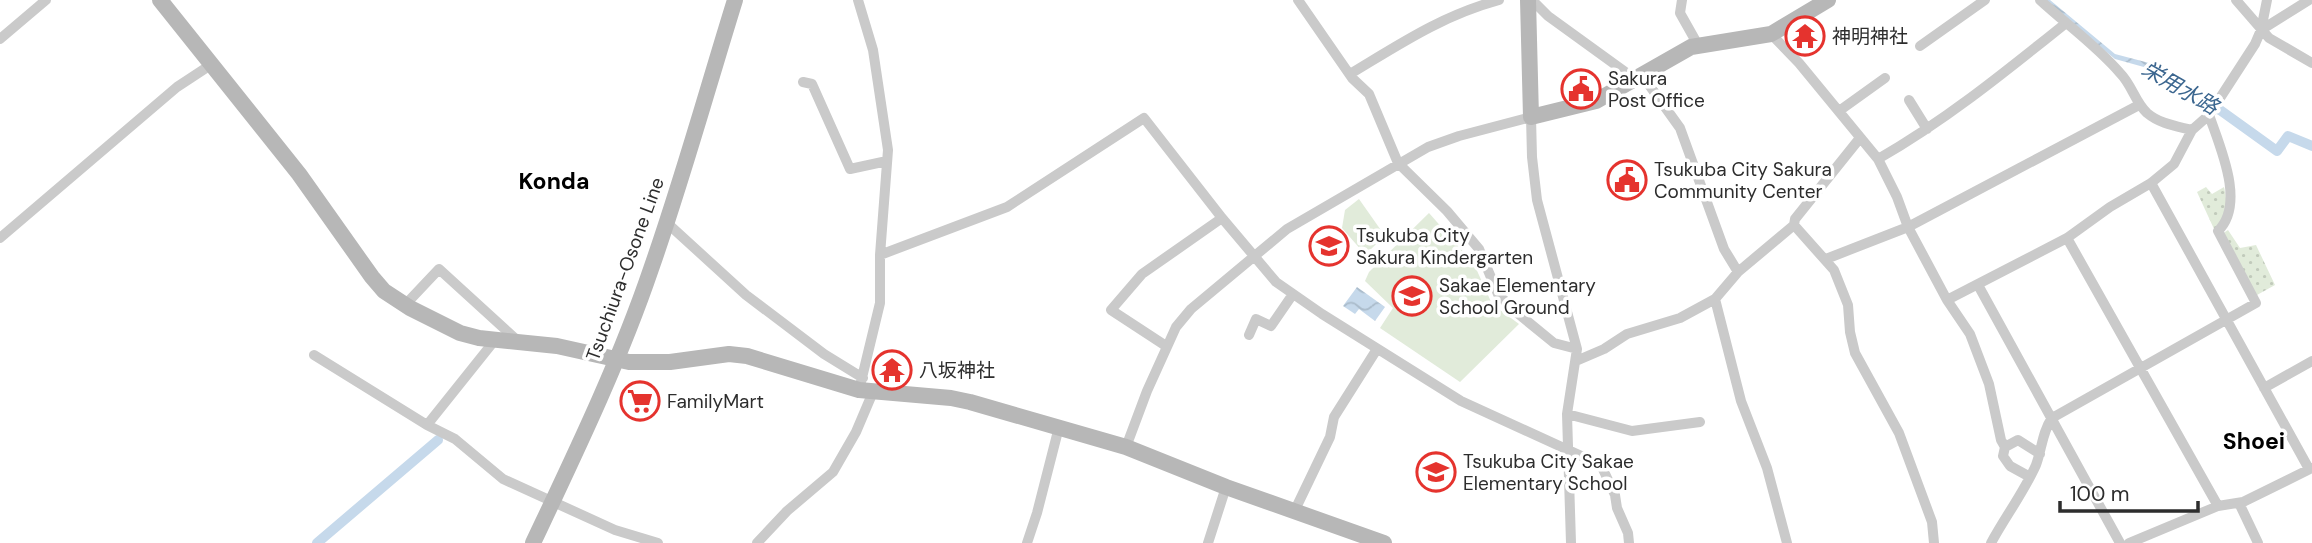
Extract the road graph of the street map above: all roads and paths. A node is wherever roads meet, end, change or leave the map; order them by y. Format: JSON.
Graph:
{"nodes":[{"id":1,"x":46,"y":0,"type":"edge"},
{"id":2,"x":160,"y":0,"type":"edge"},
{"id":3,"x":735,"y":0,"type":"edge"},
{"id":4,"x":858,"y":0,"type":"edge"},
{"id":5,"x":1298,"y":0,"type":"edge"},
{"id":6,"x":1499,"y":0,"type":"edge"},
{"id":7,"x":1530,"y":0,"type":"edge"},
{"id":8,"x":1828,"y":0,"type":"edge"},
{"id":9,"x":1984,"y":0,"type":"edge"},
{"id":10,"x":2040,"y":0,"type":"edge"},
{"id":11,"x":2236,"y":0,"type":"edge"},
{"id":12,"x":2267,"y":0,"type":"edge"},
{"id":13,"x":2309,"y":0,"type":"edge"},
{"id":14,"x":1683,"y":1,"type":"edge"},
{"id":15,"x":1464,"y":4,"type":"edge"},
{"id":16,"x":2066,"y":23,"type":"junction"},
{"id":17,"x":2260,"y":30,"type":"junction"},
{"id":18,"x":1771,"y":34,"type":"junction"},
{"id":19,"x":0,"y":39,"type":"edge"},
{"id":20,"x":1698,"y":45,"type":"junction"},
{"id":21,"x":1920,"y":46,"type":"dead end"},
{"id":22,"x":2312,"y":63,"type":"edge"},
{"id":23,"x":212,"y":64,"type":"junction"},
{"id":24,"x":1350,"y":74,"type":"junction"},
{"id":25,"x":1638,"y":77,"type":"junction"},
{"id":26,"x":1886,"y":78,"type":"dead end"},
{"id":27,"x":803,"y":82,"type":"dead end"},
{"id":28,"x":1909,"y":100,"type":"dead end"},
{"id":29,"x":2139,"y":105,"type":"junction"},
{"id":30,"x":1839,"y":111,"type":"junction"},
{"id":31,"x":2209,"y":115,"type":"junction"},
{"id":32,"x":1531,"y":117,"type":"junction"},
{"id":33,"x":1927,"y":129,"type":"junction"},
{"id":34,"x":2192,"y":130,"type":"junction"},
{"id":35,"x":1860,"y":138,"type":"junction"},
{"id":36,"x":1878,"y":159,"type":"junction"},
{"id":37,"x":887,"y":161,"type":"junction"},
{"id":38,"x":1398,"y":163,"type":"junction"},
{"id":39,"x":2151,"y":183,"type":"junction"},
{"id":40,"x":1222,"y":218,"type":"junction"},
{"id":41,"x":666,"y":222,"type":"junction"},
{"id":42,"x":1794,"y":225,"type":"junction"},
{"id":43,"x":1908,"y":227,"type":"junction"},
{"id":44,"x":0,"y":238,"type":"edge"},
{"id":45,"x":2067,"y":238,"type":"junction"},
{"id":46,"x":880,"y":255,"type":"junction"},
{"id":47,"x":1254,"y":256,"type":"junction"},
{"id":48,"x":1826,"y":259,"type":"junction"},
{"id":49,"x":1738,"y":272,"type":"junction"},
{"id":50,"x":1978,"y":285,"type":"junction"},
{"id":51,"x":1293,"y":294,"type":"junction"},
{"id":52,"x":1715,"y":299,"type":"junction"},
{"id":53,"x":1947,"y":300,"type":"junction"},
{"id":54,"x":405,"y":305,"type":"junction"},
{"id":55,"x":2227,"y":321,"type":"junction"},
{"id":56,"x":1249,"y":335,"type":"dead end"},
{"id":57,"x":495,"y":340,"type":"junction"},
{"id":58,"x":519,"y":343,"type":"junction"},
{"id":59,"x":1166,"y":346,"type":"junction"},
{"id":60,"x":1377,"y":349,"type":"junction"},
{"id":61,"x":1577,"y":349,"type":"junction"},
{"id":62,"x":314,"y":355,"type":"dead end"},
{"id":63,"x":616,"y":361,"type":"junction"},
{"id":64,"x":1576,"y":361,"type":"junction"},
{"id":65,"x":2312,"y":361,"type":"edge"},
{"id":66,"x":2139,"y":369,"type":"junction"},
{"id":67,"x":865,"y":387,"type":"junction"},
{"id":68,"x":2264,"y":388,"type":"junction"},
{"id":69,"x":1567,"y":414,"type":"junction"},
{"id":70,"x":2052,"y":418,"type":"junction"},
{"id":71,"x":1700,"y":422,"type":"dead end"},
{"id":72,"x":427,"y":425,"type":"junction"},
{"id":73,"x":1059,"y":427,"type":"junction"},
{"id":74,"x":1126,"y":447,"type":"junction"},
{"id":75,"x":2005,"y":447,"type":"junction"},
{"id":76,"x":1567,"y":449,"type":"junction"},
{"id":77,"x":2040,"y":454,"type":"junction"},
{"id":78,"x":2310,"y":469,"type":"edge"},
{"id":79,"x":2030,"y":477,"type":"junction"},
{"id":80,"x":1226,"y":487,"type":"junction"},
{"id":81,"x":552,"y":501,"type":"junction"},
{"id":82,"x":2239,"y":503,"type":"junction"},
{"id":83,"x":2218,"y":506,"type":"junction"},
{"id":84,"x":1295,"y":510,"type":"junction"},
{"id":85,"x":533,"y":543,"type":"edge"},
{"id":86,"x":658,"y":543,"type":"edge"},
{"id":87,"x":757,"y":543,"type":"edge"},
{"id":88,"x":1027,"y":543,"type":"edge"},
{"id":89,"x":1208,"y":543,"type":"edge"},
{"id":90,"x":1384,"y":543,"type":"edge"},
{"id":91,"x":1571,"y":543,"type":"edge"},
{"id":92,"x":1629,"y":543,"type":"edge"},
{"id":93,"x":1787,"y":543,"type":"edge"},
{"id":94,"x":1934,"y":543,"type":"edge"},
{"id":95,"x":1991,"y":543,"type":"edge"},
{"id":96,"x":2120,"y":543,"type":"edge"},
{"id":97,"x":2129,"y":543,"type":"edge"},
{"id":98,"x":2258,"y":543,"type":"edge"}],
"edges":[{"from":1,"to":19,"type":"street"},
{"from":2,"to":23,"type":"street"},
{"from":3,"to":41,"type":"street","name":"Tsuchiura-Osone Line"},
{"from":4,"to":37,"type":"street"},
{"from":5,"to":24,"type":"street"},
{"from":6,"to":15,"type":"street"},
{"from":7,"to":25,"type":"street"},
{"from":7,"to":32,"type":"street"},
{"from":8,"to":18,"type":"street"},
{"from":9,"to":21,"type":"street"},
{"from":10,"to":16,"type":"street"},
{"from":11,"to":17,"type":"street"},
{"from":12,"to":17,"type":"street"},
{"from":13,"to":17,"type":"street"},
{"from":14,"to":20,"type":"street"},
{"from":15,"to":24,"type":"street"},
{"from":16,"to":29,"type":"street"},
{"from":16,"to":33,"type":"street"},
{"from":17,"to":22,"type":"street"},
{"from":17,"to":31,"type":"street"},
{"from":18,"to":20,"type":"street"},
{"from":18,"to":30,"type":"street"},
{"from":20,"to":25,"type":"street"},
{"from":23,"to":44,"type":"street"},
{"from":23,"to":54,"type":"street"},
{"from":24,"to":38,"type":"street"},
{"from":25,"to":32,"type":"street"},
{"from":25,"to":49,"type":"street"},
{"from":26,"to":30,"type":"street"},
{"from":27,"to":37,"type":"street"},
{"from":28,"to":33,"type":"street"},
{"from":29,"to":34,"type":"street"},
{"from":29,"to":43,"type":"street"},
{"from":30,"to":35,"type":"street"},
{"from":31,"to":34,"type":"street"},
{"from":31,"to":55,"type":"street"},
{"from":32,"to":38,"type":"street"},
{"from":32,"to":61,"type":"street"},
{"from":33,"to":36,"type":"street"},
{"from":34,"to":39,"type":"street"},
{"from":35,"to":36,"type":"street"},
{"from":35,"to":42,"type":"street"},
{"from":36,"to":43,"type":"street"},
{"from":37,"to":46,"type":"street"},
{"from":38,"to":47,"type":"street"},
{"from":38,"to":61,"type":"street"},
{"from":39,"to":45,"type":"street"},
{"from":39,"to":55,"type":"street"},
{"from":40,"to":46,"type":"street"},
{"from":40,"to":47,"type":"street"},
{"from":40,"to":59,"type":"street"},
{"from":41,"to":63,"type":"street","name":"Tsuchiura-Osone Line"},
{"from":41,"to":67,"type":"street"},
{"from":42,"to":48,"type":"street"},
{"from":42,"to":49,"type":"street"},
{"from":43,"to":48,"type":"street"},
{"from":43,"to":53,"type":"street"},
{"from":45,"to":50,"type":"street"},
{"from":45,"to":66,"type":"street"},
{"from":46,"to":67,"type":"street"},
{"from":47,"to":51,"type":"street"},
{"from":47,"to":59,"type":"street"},
{"from":48,"to":94,"type":"street"},
{"from":49,"to":52,"type":"street"},
{"from":50,"to":53,"type":"street"},
{"from":50,"to":70,"type":"street"},
{"from":51,"to":56,"type":"street"},
{"from":51,"to":60,"type":"street"},
{"from":52,"to":64,"type":"street"},
{"from":52,"to":93,"type":"street"},
{"from":53,"to":75,"type":"street"},
{"from":54,"to":57,"type":"street"},
{"from":54,"to":58,"type":"street"},
{"from":55,"to":66,"type":"street"},
{"from":55,"to":68,"type":"street"},
{"from":57,"to":58,"type":"street"},
{"from":57,"to":72,"type":"street"},
{"from":58,"to":63,"type":"street"},
{"from":59,"to":74,"type":"street"},
{"from":60,"to":76,"type":"street"},
{"from":60,"to":84,"type":"street"},
{"from":61,"to":64,"type":"street"},
{"from":62,"to":72,"type":"street"},
{"from":63,"to":67,"type":"street"},
{"from":63,"to":81,"type":"street","name":"Tsuchiura-Osone Line"},
{"from":64,"to":69,"type":"street"},
{"from":65,"to":68,"type":"street"},
{"from":66,"to":70,"type":"street"},
{"from":66,"to":83,"type":"street"},
{"from":67,"to":73,"type":"street"},
{"from":67,"to":87,"type":"street"},
{"from":68,"to":78,"type":"street"},
{"from":69,"to":71,"type":"street"},
{"from":69,"to":76,"type":"street"},
{"from":70,"to":77,"type":"street"},
{"from":70,"to":96,"type":"street"},
{"from":72,"to":81,"type":"street"},
{"from":73,"to":74,"type":"street"},
{"from":73,"to":88,"type":"street"},
{"from":74,"to":80,"type":"street"},
{"from":75,"to":77,"type":"street"},
{"from":75,"to":79,"type":"street"},
{"from":76,"to":91,"type":"street"},
{"from":76,"to":92,"type":"street"},
{"from":77,"to":79,"type":"street"},
{"from":78,"to":82,"type":"street"},
{"from":79,"to":95,"type":"street"},
{"from":80,"to":84,"type":"street"},
{"from":80,"to":89,"type":"street"},
{"from":81,"to":85,"type":"street","name":"Tsuchiura-Osone Line"},
{"from":81,"to":86,"type":"street"},
{"from":82,"to":83,"type":"street"},
{"from":82,"to":98,"type":"street"},
{"from":83,"to":97,"type":"street"},
{"from":84,"to":90,"type":"street"}]}
